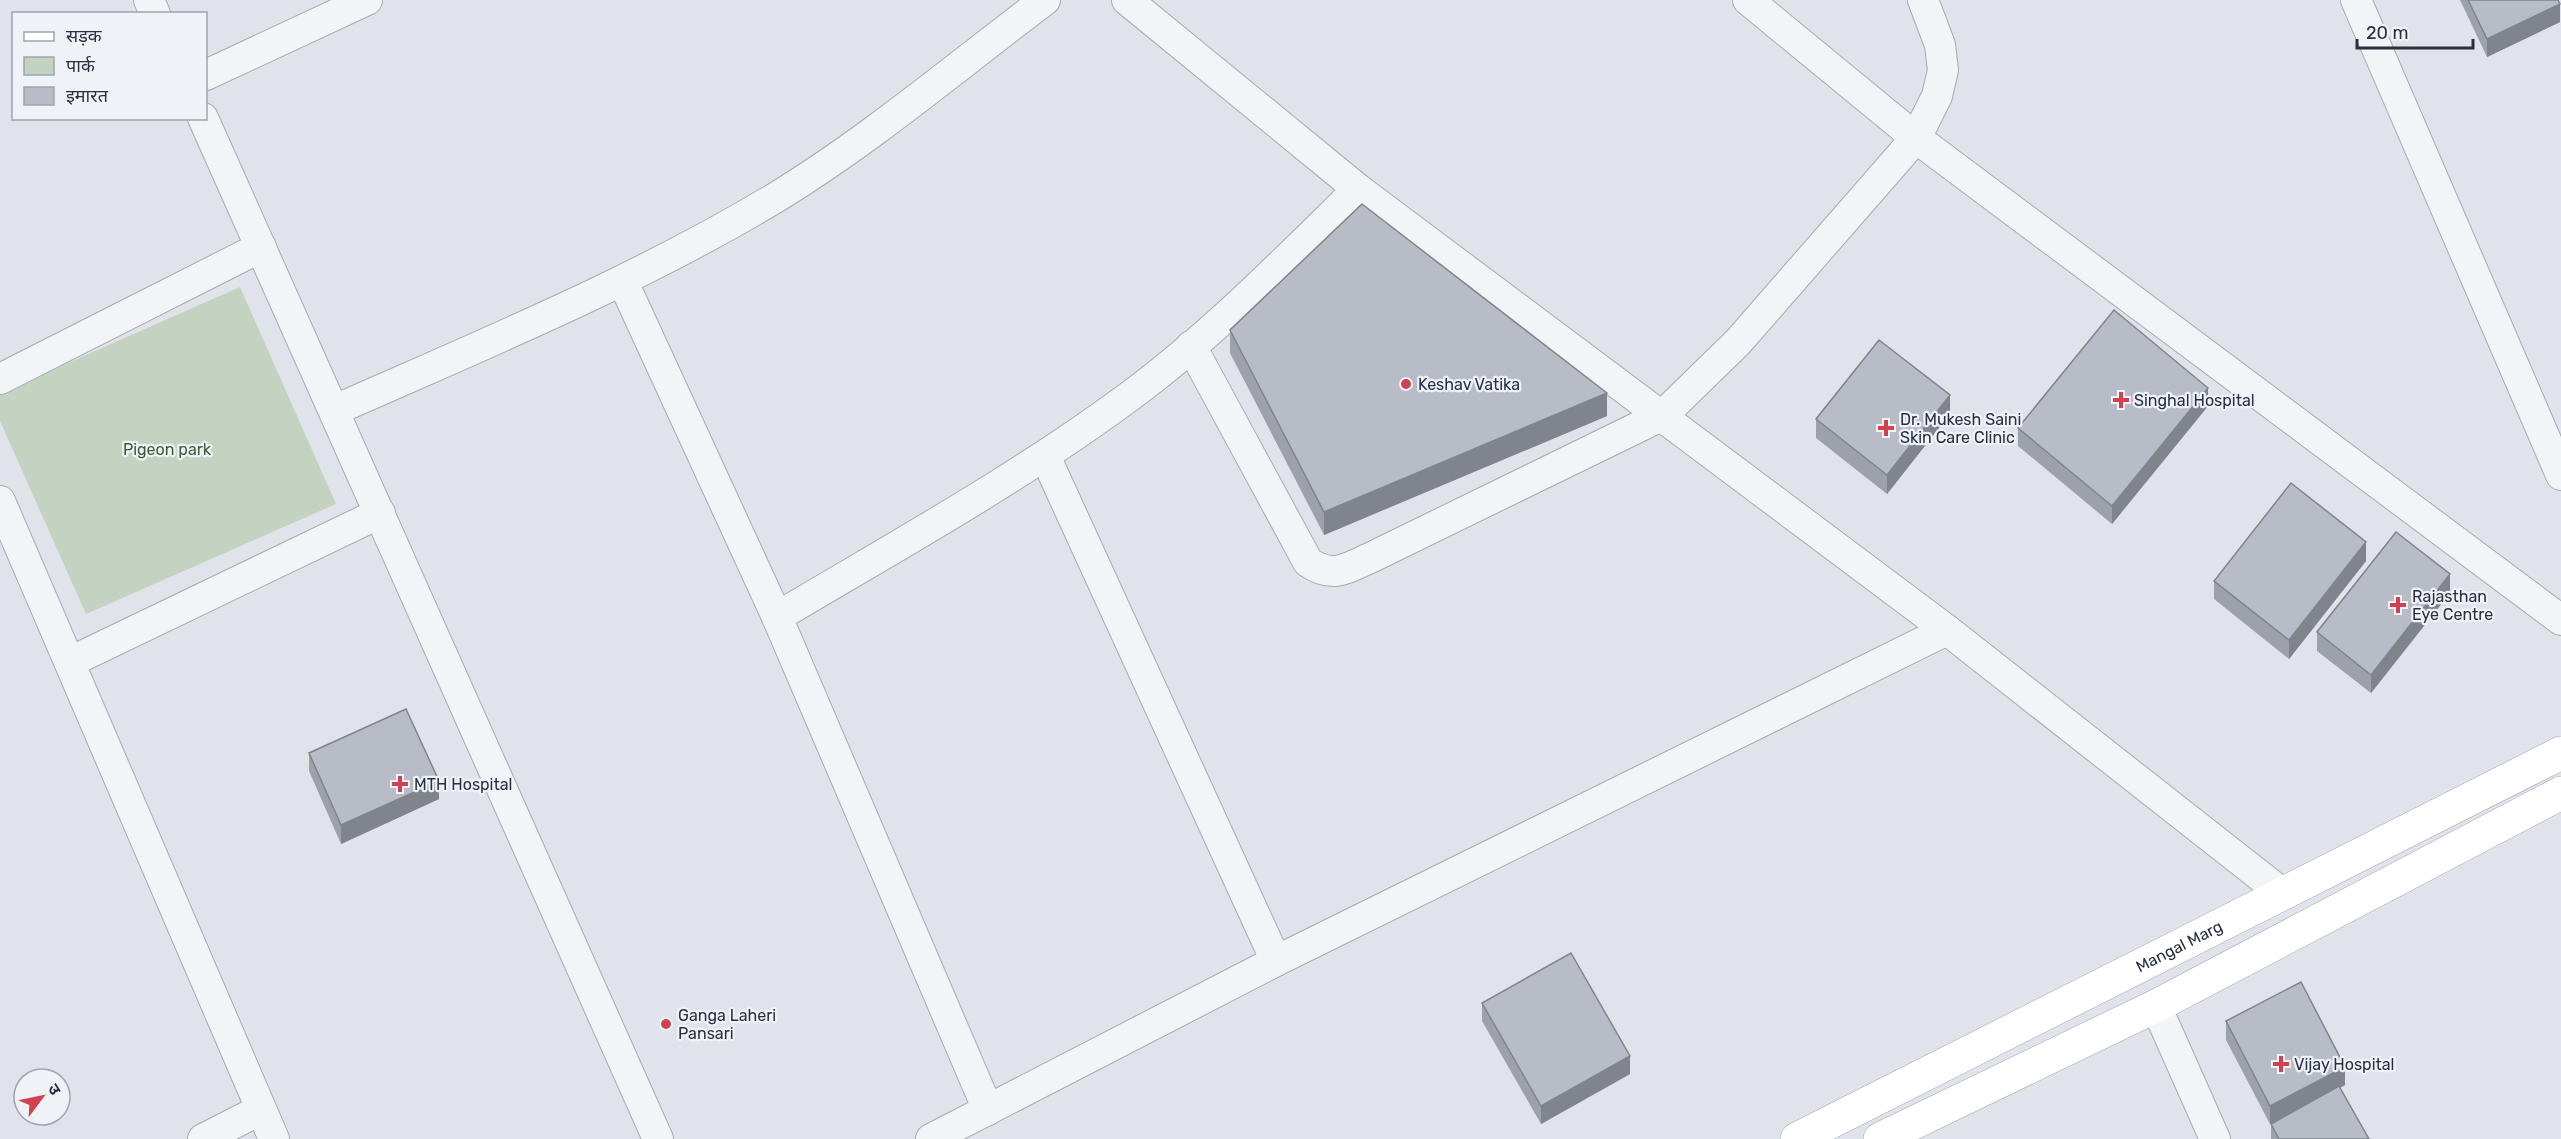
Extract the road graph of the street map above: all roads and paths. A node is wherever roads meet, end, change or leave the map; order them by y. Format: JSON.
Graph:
{"nodes":[{"id":1,"x":367,"y":0,"type":"edge"},
{"id":2,"x":1045,"y":0,"type":"edge"},
{"id":3,"x":1127,"y":0,"type":"edge"},
{"id":4,"x":1748,"y":0,"type":"edge"},
{"id":5,"x":1923,"y":0,"type":"edge"},
{"id":6,"x":2356,"y":0,"type":"edge"},
{"id":7,"x":207,"y":75,"type":"edge"},
{"id":8,"x":204,"y":120,"type":"edge"},
{"id":9,"x":1916,"y":138,"type":"junction"},
{"id":10,"x":1358,"y":189,"type":"junction"},
{"id":11,"x":261,"y":247,"type":"junction"},
{"id":12,"x":623,"y":282,"type":"junction"},
{"id":13,"x":1191,"y":346,"type":"junction"},
{"id":14,"x":0,"y":379,"type":"edge"},
{"id":15,"x":335,"y":410,"type":"junction"},
{"id":16,"x":1663,"y":416,"type":"junction"},
{"id":17,"x":1046,"y":456,"type":"junction"},
{"id":18,"x":2561,"y":476,"type":"edge"},
{"id":19,"x":0,"y":501,"type":"edge"},
{"id":20,"x":380,"y":513,"type":"junction"},
{"id":21,"x":777,"y":617,"type":"junction"},
{"id":22,"x":2561,"y":620,"type":"edge"},
{"id":23,"x":1947,"y":630,"type":"junction"},
{"id":24,"x":70,"y":662,"type":"junction"},
{"id":25,"x":2561,"y":753,"type":"edge"},
{"id":26,"x":2561,"y":793,"type":"edge"},
{"id":27,"x":2283,"y":894,"type":"junction"},
{"id":28,"x":1276,"y":961,"type":"junction"},
{"id":29,"x":2157,"y":1005,"type":"junction"},
{"id":30,"x":260,"y":1110,"type":"junction"},
{"id":31,"x":988,"y":1110,"type":"junction"},
{"id":32,"x":203,"y":1139,"type":"edge"},
{"id":33,"x":274,"y":1139,"type":"edge"},
{"id":34,"x":658,"y":1139,"type":"edge"},
{"id":35,"x":931,"y":1139,"type":"edge"},
{"id":36,"x":1797,"y":1139,"type":"edge"},
{"id":37,"x":1880,"y":1139,"type":"edge"},
{"id":38,"x":2215,"y":1139,"type":"edge"}],
"edges":[{"from":1,"to":7,"type":"street"},
{"from":2,"to":12,"type":"street"},
{"from":3,"to":10,"type":"street"},
{"from":4,"to":9,"type":"street"},
{"from":5,"to":9,"type":"street"},
{"from":6,"to":18,"type":"street"},
{"from":8,"to":11,"type":"street"},
{"from":9,"to":16,"type":"street"},
{"from":9,"to":22,"type":"street"},
{"from":10,"to":13,"type":"street"},
{"from":10,"to":16,"type":"street"},
{"from":11,"to":14,"type":"street"},
{"from":11,"to":15,"type":"street"},
{"from":12,"to":15,"type":"street"},
{"from":12,"to":21,"type":"street"},
{"from":13,"to":16,"type":"street"},
{"from":13,"to":17,"type":"street"},
{"from":15,"to":20,"type":"street"},
{"from":16,"to":23,"type":"street"},
{"from":17,"to":21,"type":"street"},
{"from":17,"to":28,"type":"street"},
{"from":19,"to":24,"type":"street"},
{"from":20,"to":24,"type":"street"},
{"from":20,"to":34,"type":"street"},
{"from":21,"to":31,"type":"street"},
{"from":23,"to":27,"type":"street"},
{"from":23,"to":28,"type":"street"},
{"from":24,"to":30,"type":"street"},
{"from":25,"to":27,"type":"main road","name":"Mangal Marg"},
{"from":26,"to":29,"type":"main road"},
{"from":27,"to":36,"type":"main road","name":"Mangal Marg"},
{"from":28,"to":31,"type":"street"},
{"from":29,"to":37,"type":"main road"},
{"from":29,"to":38,"type":"street"},
{"from":30,"to":32,"type":"street"},
{"from":30,"to":33,"type":"street"},
{"from":31,"to":35,"type":"street"}]}
